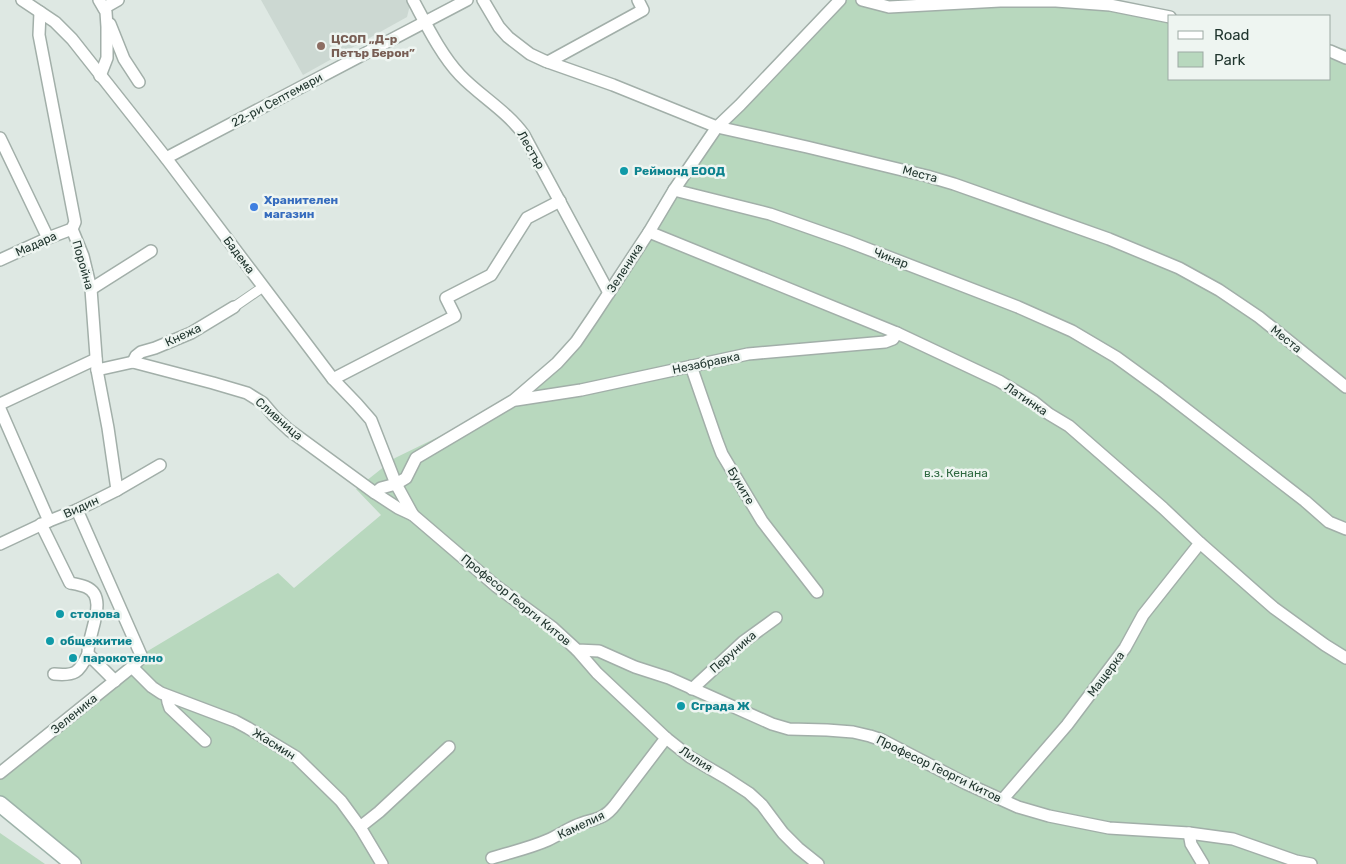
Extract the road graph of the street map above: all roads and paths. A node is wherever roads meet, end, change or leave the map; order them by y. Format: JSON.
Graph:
{"nodes":[{"id":1,"x":22,"y":0,"type":"edge"},
{"id":2,"x":118,"y":0,"type":"edge"},
{"id":3,"x":413,"y":0,"type":"edge"},
{"id":4,"x":466,"y":0,"type":"edge"},
{"id":5,"x":483,"y":0,"type":"edge"},
{"id":6,"x":638,"y":0,"type":"edge"},
{"id":7,"x":840,"y":0,"type":"edge"},
{"id":8,"x":862,"y":0,"type":"edge"},
{"id":9,"x":1000,"y":1,"type":"edge"},
{"id":10,"x":1109,"y":3,"type":"edge"},
{"id":11,"x":103,"y":7,"type":"edge"},
{"id":12,"x":40,"y":12,"type":"junction"},
{"id":13,"x":1168,"y":17,"type":"edge"},
{"id":14,"x":425,"y":22,"type":"junction"},
{"id":15,"x":1331,"y":51,"type":"edge"},
{"id":16,"x":1346,"y":58,"type":"edge"},
{"id":17,"x":548,"y":62,"type":"junction"},
{"id":18,"x":100,"y":76,"type":"junction"},
{"id":19,"x":139,"y":82,"type":"dead end"},
{"id":20,"x":717,"y":127,"type":"junction"},
{"id":21,"x":0,"y":138,"type":"edge"},
{"id":22,"x":166,"y":158,"type":"junction"},
{"id":23,"x":674,"y":190,"type":"junction"},
{"id":24,"x":560,"y":201,"type":"junction"},
{"id":25,"x":72,"y":229,"type":"junction"},
{"id":26,"x":649,"y":232,"type":"junction"},
{"id":27,"x":48,"y":238,"type":"junction"},
{"id":28,"x":151,"y":251,"type":"dead end"},
{"id":29,"x":0,"y":260,"type":"edge"},
{"id":30,"x":263,"y":287,"type":"junction"},
{"id":31,"x":91,"y":289,"type":"junction"},
{"id":32,"x":609,"y":293,"type":"junction"},
{"id":33,"x":234,"y":307,"type":"joint"},
{"id":34,"x":897,"y":333,"type":"junction"},
{"id":35,"x":133,"y":362,"type":"junction"},
{"id":36,"x":96,"y":365,"type":"junction"},
{"id":37,"x":691,"y":366,"type":"junction"},
{"id":38,"x":333,"y":379,"type":"junction"},
{"id":39,"x":1346,"y":387,"type":"edge"},
{"id":40,"x":514,"y":400,"type":"junction"},
{"id":41,"x":0,"y":404,"type":"edge"},
{"id":42,"x":0,"y":409,"type":"edge"},
{"id":43,"x":160,"y":465,"type":"dead end"},
{"id":44,"x":396,"y":484,"type":"junction"},
{"id":45,"x":117,"y":490,"type":"junction"},
{"id":46,"x":374,"y":492,"type":"junction"},
{"id":47,"x":77,"y":510,"type":"junction"},
{"id":48,"x":413,"y":515,"type":"junction"},
{"id":49,"x":45,"y":522,"type":"junction"},
{"id":50,"x":1346,"y":529,"type":"edge"},
{"id":51,"x":1200,"y":543,"type":"junction"},
{"id":52,"x":0,"y":544,"type":"edge"},
{"id":53,"x":817,"y":592,"type":"dead end"},
{"id":54,"x":776,"y":618,"type":"dead end"},
{"id":55,"x":577,"y":650,"type":"junction"},
{"id":56,"x":88,"y":654,"type":"junction"},
{"id":57,"x":1346,"y":658,"type":"edge"},
{"id":58,"x":132,"y":667,"type":"junction"},
{"id":59,"x":54,"y":674,"type":"dead end"},
{"id":60,"x":115,"y":681,"type":"junction"},
{"id":61,"x":692,"y":688,"type":"junction"},
{"id":62,"x":167,"y":696,"type":"junction"},
{"id":63,"x":666,"y":738,"type":"junction"},
{"id":64,"x":205,"y":741,"type":"dead end"},
{"id":65,"x":449,"y":748,"type":"dead end"},
{"id":66,"x":0,"y":773,"type":"edge"},
{"id":67,"x":1003,"y":800,"type":"junction"},
{"id":68,"x":0,"y":804,"type":"edge"},
{"id":69,"x":360,"y":827,"type":"junction"},
{"id":70,"x":1189,"y":833,"type":"junction"},
{"id":71,"x":492,"y":858,"type":"dead end"},
{"id":72,"x":73,"y":864,"type":"edge"},
{"id":73,"x":382,"y":864,"type":"edge"},
{"id":74,"x":818,"y":864,"type":"edge"},
{"id":75,"x":1203,"y":864,"type":"edge"},
{"id":76,"x":1311,"y":864,"type":"edge"}],
"edges":[{"from":1,"to":12,"type":"street","name":"Бадема"},
{"from":2,"to":11,"type":"street"},
{"from":3,"to":14,"type":"street","name":"Лестър"},
{"from":4,"to":14,"type":"street","name":"22-ри Септември"},
{"from":5,"to":17,"type":"street","name":"Места"},
{"from":6,"to":17,"type":"street"},
{"from":7,"to":20,"type":"street","name":"Зеленика"},
{"from":8,"to":9,"type":"street"},
{"from":9,"to":10,"type":"street"},
{"from":10,"to":13,"type":"street"},
{"from":11,"to":18,"type":"street"},
{"from":11,"to":19,"type":"street"},
{"from":12,"to":18,"type":"street","name":"Бадема"},
{"from":12,"to":25,"type":"street","name":"Поройна"},
{"from":14,"to":22,"type":"street","name":"22-ри Септември"},
{"from":14,"to":24,"type":"street","name":"Лестър"},
{"from":15,"to":16,"type":"street"},
{"from":17,"to":20,"type":"street","name":"Места"},
{"from":18,"to":22,"type":"street","name":"Бадема"},
{"from":20,"to":23,"type":"street","name":"Зеленика"},
{"from":20,"to":39,"type":"street","name":"Места"},
{"from":21,"to":27,"type":"street"},
{"from":22,"to":30,"type":"street","name":"Бадема"},
{"from":23,"to":26,"type":"street","name":"Зеленика"},
{"from":23,"to":50,"type":"street","name":"Чинар"},
{"from":24,"to":32,"type":"street","name":"Лестър"},
{"from":24,"to":38,"type":"street"},
{"from":25,"to":27,"type":"street","name":"Мадара"},
{"from":25,"to":31,"type":"street","name":"Поройна"},
{"from":26,"to":32,"type":"street","name":"Зеленика"},
{"from":26,"to":34,"type":"street","name":"Латинка"},
{"from":27,"to":29,"type":"street","name":"Мадара"},
{"from":28,"to":31,"type":"street"},
{"from":30,"to":33,"type":"street"},
{"from":30,"to":38,"type":"street","name":"Бадема"},
{"from":31,"to":36,"type":"street","name":"Поройна"},
{"from":32,"to":40,"type":"street","name":"Зеленика"},
{"from":33,"to":35,"type":"street","name":"Кнежа"},
{"from":34,"to":37,"type":"street","name":"Незабравка"},
{"from":34,"to":51,"type":"street","name":"Латинка"},
{"from":35,"to":36,"type":"street","name":"Сливница"},
{"from":35,"to":46,"type":"street","name":"Сливница"},
{"from":36,"to":41,"type":"street","name":"Сливница"},
{"from":36,"to":45,"type":"street","name":"Поройна"},
{"from":37,"to":40,"type":"street","name":"Незабравка"},
{"from":37,"to":53,"type":"street","name":"Буките"},
{"from":38,"to":44,"type":"street","name":"Бадема"},
{"from":40,"to":44,"type":"street","name":"Зеленика"},
{"from":42,"to":49,"type":"street"},
{"from":43,"to":45,"type":"street","name":"Видин"},
{"from":44,"to":46,"type":"street","name":"Зеленика"},
{"from":44,"to":48,"type":"street","name":"Бадема"},
{"from":45,"to":47,"type":"street","name":"Видин"},
{"from":46,"to":48,"type":"street","name":"Сливница"},
{"from":47,"to":49,"type":"street","name":"Видин"},
{"from":47,"to":58,"type":"street","name":"Зеленика"},
{"from":48,"to":55,"type":"street","name":"Професор Георги Китов"},
{"from":49,"to":52,"type":"street","name":"Видин"},
{"from":49,"to":56,"type":"street"},
{"from":51,"to":57,"type":"street","name":"Латинка"},
{"from":51,"to":67,"type":"street","name":"Мащерка"},
{"from":54,"to":61,"type":"street","name":"Перуника"},
{"from":55,"to":61,"type":"street","name":"Професор Георги Китов"},
{"from":55,"to":63,"type":"street","name":"Лилия"},
{"from":56,"to":59,"type":"street"},
{"from":56,"to":60,"type":"street"},
{"from":58,"to":60,"type":"street","name":"Зеленика"},
{"from":58,"to":62,"type":"street","name":"Жасмин"},
{"from":60,"to":66,"type":"street","name":"Зеленика"},
{"from":61,"to":67,"type":"street","name":"Професор Георги Китов"},
{"from":62,"to":64,"type":"street"},
{"from":62,"to":69,"type":"street","name":"Жасмин"},
{"from":63,"to":71,"type":"street","name":"Камелия"},
{"from":63,"to":74,"type":"street","name":"Лилия"},
{"from":65,"to":69,"type":"street"},
{"from":67,"to":70,"type":"street","name":"Професор Георги Китов"},
{"from":68,"to":72,"type":"main road"},
{"from":69,"to":73,"type":"street","name":"Жасмин"},
{"from":70,"to":75,"type":"street"},
{"from":70,"to":76,"type":"street","name":"Професор Георги Китов"}]}
